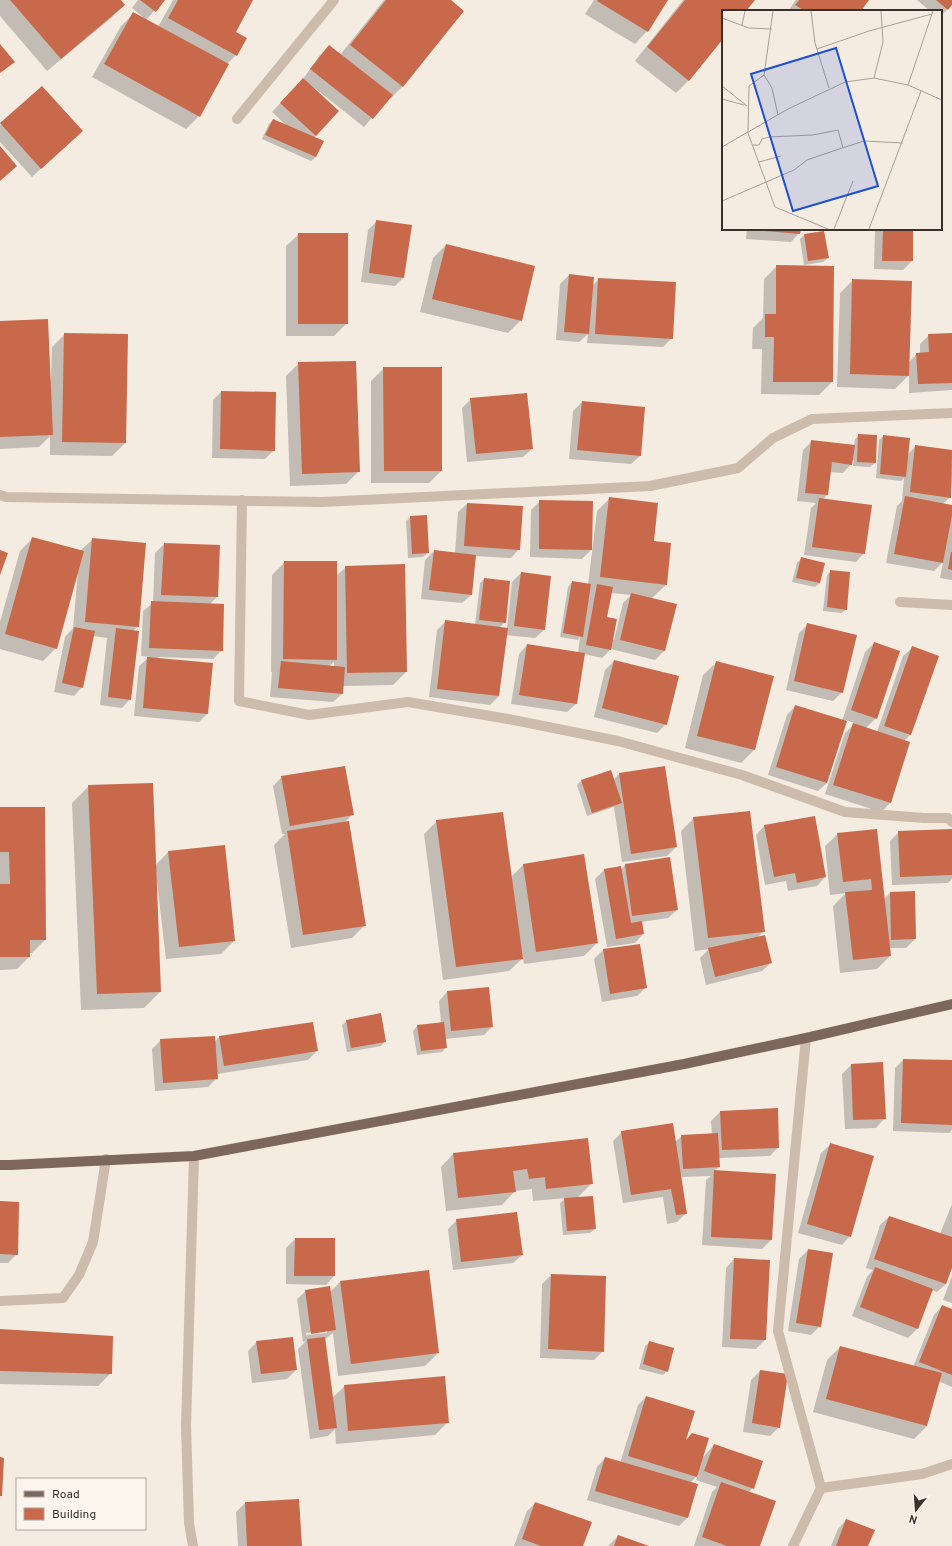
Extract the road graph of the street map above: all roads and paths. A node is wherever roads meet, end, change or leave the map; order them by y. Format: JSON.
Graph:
{"nodes":[{"id":1,"x":334,"y":0,"type":"edge"},
{"id":2,"x":237,"y":120,"type":"dead end"},
{"id":3,"x":952,"y":413,"type":"edge"},
{"id":4,"x":0,"y":495,"type":"edge"},
{"id":5,"x":242,"y":500,"type":"junction"},
{"id":6,"x":900,"y":602,"type":"dead end"},
{"id":7,"x":952,"y":605,"type":"edge"},
{"id":8,"x":952,"y":822,"type":"edge"},
{"id":9,"x":952,"y":1004,"type":"edge"},
{"id":10,"x":806,"y":1038,"type":"junction"},
{"id":11,"x":194,"y":1156,"type":"junction"},
{"id":12,"x":106,"y":1159,"type":"junction"},
{"id":13,"x":0,"y":1165,"type":"edge"},
{"id":14,"x":0,"y":1301,"type":"edge"},
{"id":15,"x":952,"y":1464,"type":"edge"},
{"id":16,"x":821,"y":1488,"type":"junction"},
{"id":17,"x":193,"y":1546,"type":"edge"},
{"id":18,"x":793,"y":1546,"type":"edge"}],
"edges":[{"from":1,"to":2,"type":"street"},
{"from":3,"to":5,"type":"street"},
{"from":4,"to":5,"type":"street"},
{"from":5,"to":8,"type":"street"},
{"from":6,"to":7,"type":"street"},
{"from":9,"to":10,"type":"main road"},
{"from":10,"to":11,"type":"main road"},
{"from":10,"to":16,"type":"street"},
{"from":11,"to":12,"type":"main road"},
{"from":11,"to":17,"type":"street"},
{"from":12,"to":13,"type":"main road"},
{"from":12,"to":14,"type":"street"},
{"from":15,"to":16,"type":"street"},
{"from":16,"to":18,"type":"street"}]}
